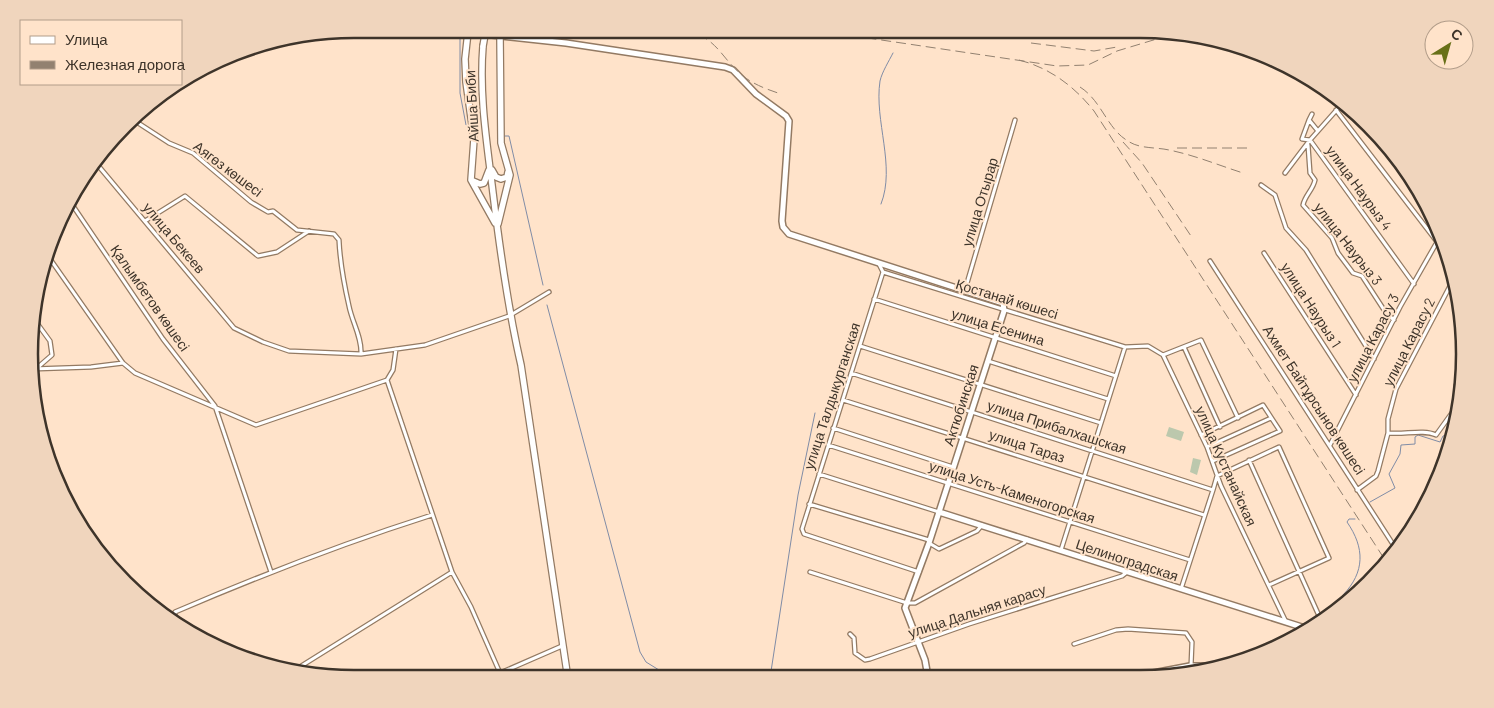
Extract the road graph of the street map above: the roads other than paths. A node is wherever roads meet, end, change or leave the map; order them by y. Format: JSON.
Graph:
{"nodes":[{"id":1,"x":467,"y":38,"type":"edge"},
{"id":2,"x":484,"y":38,"type":"edge"},
{"id":3,"x":500,"y":38,"type":"edge"},
{"id":4,"x":515,"y":38,"type":"edge"},
{"id":5,"x":1338,"y":107,"type":"edge"},
{"id":6,"x":1336,"y":110,"type":"junction"},
{"id":7,"x":1312,"y":114,"type":"dead end"},
{"id":8,"x":1015,"y":120,"type":"dead end"},
{"id":9,"x":1309,"y":120,"type":"junction"},
{"id":10,"x":138,"y":123,"type":"edge"},
{"id":11,"x":1318,"y":131,"type":"junction"},
{"id":12,"x":1310,"y":140,"type":"junction"},
{"id":13,"x":1308,"y":145,"type":"junction"},
{"id":14,"x":489,"y":164,"type":"junction"},
{"id":15,"x":99,"y":166,"type":"edge"},
{"id":16,"x":509,"y":170,"type":"junction"},
{"id":17,"x":1285,"y":174,"type":"dead end"},
{"id":18,"x":472,"y":180,"type":"junction"},
{"id":19,"x":1261,"y":184,"type":"dead end"},
{"id":20,"x":74,"y":207,"type":"edge"},
{"id":21,"x":145,"y":221,"type":"junction"},
{"id":22,"x":497,"y":226,"type":"junction"},
{"id":23,"x":309,"y":231,"type":"junction"},
{"id":24,"x":1434,"y":238,"type":"edge"},
{"id":25,"x":1436,"y":243,"type":"edge"},
{"id":26,"x":1264,"y":253,"type":"dead end"},
{"id":27,"x":51,"y":261,"type":"edge"},
{"id":28,"x":1210,"y":261,"type":"dead end"},
{"id":29,"x":880,"y":264,"type":"junction"},
{"id":30,"x":883,"y":272,"type":"junction"},
{"id":31,"x":1414,"y":284,"type":"junction"},
{"id":32,"x":1449,"y":288,"type":"edge"},
{"id":33,"x":965,"y":290,"type":"junction"},
{"id":34,"x":549,"y":292,"type":"dead end"},
{"id":35,"x":874,"y":299,"type":"junction"},
{"id":36,"x":1004,"y":308,"type":"junction"},
{"id":37,"x":509,"y":316,"type":"junction"},
{"id":38,"x":1394,"y":320,"type":"junction"},
{"id":39,"x":39,"y":326,"type":"edge"},
{"id":40,"x":995,"y":337,"type":"junction"},
{"id":41,"x":860,"y":346,"type":"junction"},
{"id":42,"x":1184,"y":346,"type":"junction"},
{"id":43,"x":1125,"y":347,"type":"junction"},
{"id":44,"x":396,"y":349,"type":"junction"},
{"id":45,"x":361,"y":354,"type":"junction"},
{"id":46,"x":1163,"y":354,"type":"junction"},
{"id":47,"x":1374,"y":359,"type":"junction"},
{"id":48,"x":988,"y":361,"type":"junction"},
{"id":49,"x":122,"y":363,"type":"junction"},
{"id":50,"x":38,"y":366,"type":"edge"},
{"id":51,"x":38,"y":368,"type":"edge"},
{"id":52,"x":851,"y":373,"type":"junction"},
{"id":53,"x":1116,"y":376,"type":"junction"},
{"id":54,"x":387,"y":380,"type":"junction"},
{"id":55,"x":980,"y":384,"type":"junction"},
{"id":56,"x":1356,"y":394,"type":"junction"},
{"id":57,"x":1108,"y":399,"type":"junction"},
{"id":58,"x":843,"y":400,"type":"junction"},
{"id":59,"x":215,"y":406,"type":"junction"},
{"id":60,"x":971,"y":411,"type":"junction"},
{"id":61,"x":1450,"y":415,"type":"edge"},
{"id":62,"x":1238,"y":418,"type":"junction"},
{"id":63,"x":1271,"y":418,"type":"junction"},
{"id":64,"x":1101,"y":423,"type":"junction"},
{"id":65,"x":1220,"y":427,"type":"junction"},
{"id":66,"x":833,"y":428,"type":"junction"},
{"id":67,"x":1388,"y":433,"type":"junction"},
{"id":68,"x":1201,"y":434,"type":"junction"},
{"id":69,"x":963,"y":438,"type":"junction"},
{"id":70,"x":828,"y":445,"type":"junction"},
{"id":71,"x":1330,"y":445,"type":"junction"},
{"id":72,"x":1207,"y":447,"type":"junction"},
{"id":73,"x":1092,"y":450,"type":"junction"},
{"id":74,"x":1249,"y":460,"type":"junction"},
{"id":75,"x":1212,"y":461,"type":"junction"},
{"id":76,"x":954,"y":467,"type":"junction"},
{"id":77,"x":818,"y":474,"type":"junction"},
{"id":78,"x":1084,"y":476,"type":"junction"},
{"id":79,"x":1218,"y":476,"type":"junction"},
{"id":80,"x":948,"y":484,"type":"junction"},
{"id":81,"x":1213,"y":490,"type":"junction"},
{"id":82,"x":1357,"y":490,"type":"junction"},
{"id":83,"x":810,"y":504,"type":"junction"},
{"id":84,"x":939,"y":512,"type":"junction"},
{"id":85,"x":432,"y":515,"type":"junction"},
{"id":86,"x":1204,"y":515,"type":"junction"},
{"id":87,"x":1070,"y":522,"type":"junction"},
{"id":88,"x":982,"y":526,"type":"junction"},
{"id":89,"x":1027,"y":539,"type":"junction"},
{"id":90,"x":929,"y":541,"type":"junction"},
{"id":91,"x":1393,"y":544,"type":"edge"},
{"id":92,"x":1061,"y":550,"type":"junction"},
{"id":93,"x":1190,"y":560,"type":"junction"},
{"id":94,"x":1127,"y":571,"type":"junction"},
{"id":95,"x":1299,"y":571,"type":"junction"},
{"id":96,"x":271,"y":572,"type":"junction"},
{"id":97,"x":452,"y":572,"type":"junction"},
{"id":98,"x":810,"y":572,"type":"dead end"},
{"id":99,"x":919,"y":572,"type":"junction"},
{"id":100,"x":1268,"y":585,"type":"junction"},
{"id":101,"x":1181,"y":589,"type":"junction"},
{"id":102,"x":907,"y":603,"type":"junction"},
{"id":103,"x":175,"y":615,"type":"edge"},
{"id":104,"x":1319,"y":615,"type":"edge"},
{"id":105,"x":1286,"y":622,"type":"junction"},
{"id":106,"x":1300,"y":627,"type":"edge"},
{"id":107,"x":850,"y":634,"type":"dead end"},
{"id":108,"x":918,"y":642,"type":"junction"},
{"id":109,"x":1074,"y":644,"type":"dead end"},
{"id":110,"x":564,"y":646,"type":"junction"},
{"id":111,"x":302,"y":666,"type":"edge"},
{"id":112,"x":1190,"y":666,"type":"edge"},
{"id":113,"x":499,"y":670,"type":"edge"},
{"id":114,"x":505,"y":670,"type":"edge"},
{"id":115,"x":567,"y":670,"type":"edge"},
{"id":116,"x":926,"y":670,"type":"edge"}],
"edges":[{"from":1,"to":18,"type":"main road"},
{"from":2,"to":14,"type":"main road","name":"Айша Биби","bridge":true},
{"from":3,"to":16,"type":"main road"},
{"from":4,"to":29,"type":"street"},
{"from":5,"to":6,"type":"street"},
{"from":6,"to":11,"type":"street"},
{"from":6,"to":24,"type":"street"},
{"from":7,"to":9,"type":"street"},
{"from":8,"to":33,"type":"street","name":"улица Отырар"},
{"from":9,"to":11,"type":"street"},
{"from":9,"to":12,"type":"street"},
{"from":10,"to":23,"type":"street","name":"Аягөз көшесі"},
{"from":11,"to":12,"type":"street"},
{"from":12,"to":13,"type":"street","name":"улица Наурыз 4"},
{"from":12,"to":31,"type":"street","name":"улица Наурыз 4"},
{"from":13,"to":17,"type":"street","name":"улица Наурыз 4"},
{"from":13,"to":38,"type":"street","name":"улица Наурыз 3"},
{"from":14,"to":16,"type":"main road"},
{"from":14,"to":18,"type":"main road"},
{"from":14,"to":22,"type":"main road","name":"Айша Биби"},
{"from":15,"to":21,"type":"street","name":"улица Бекеев"},
{"from":16,"to":22,"type":"main road"},
{"from":18,"to":22,"type":"main road"},
{"from":19,"to":47,"type":"street"},
{"from":20,"to":59,"type":"street","name":"Қалымбетов көшесі"},
{"from":21,"to":23,"type":"street"},
{"from":21,"to":45,"type":"street","name":"улица Бекеев"},
{"from":22,"to":37,"type":"main road","name":"Айша Биби"},
{"from":23,"to":45,"type":"street","name":"Аягөз көшесі"},
{"from":25,"to":31,"type":"street","name":"улица Карасу 3"},
{"from":26,"to":56,"type":"street","name":"улица Наурыз 1"},
{"from":27,"to":49,"type":"street"},
{"from":28,"to":71,"type":"street","name":"Ахмет Байтұрсынов көшесі"},
{"from":29,"to":30,"type":"street"},
{"from":29,"to":33,"type":"street"},
{"from":30,"to":35,"type":"street","name":"улица Талдыкурганская"},
{"from":30,"to":36,"type":"street","name":"Қостанай көшесі"},
{"from":31,"to":38,"type":"street","name":"улица Карасу 3"},
{"from":32,"to":67,"type":"street","name":"улица Карасу 2"},
{"from":33,"to":36,"type":"street"},
{"from":34,"to":37,"type":"street"},
{"from":35,"to":40,"type":"street","name":"улица Есенина"},
{"from":35,"to":41,"type":"street","name":"улица Талдыкурганская"},
{"from":36,"to":40,"type":"street","name":"Актюбинская"},
{"from":36,"to":43,"type":"street","name":"Қостанай көшесі"},
{"from":37,"to":44,"type":"street"},
{"from":37,"to":110,"type":"main road","name":"Айша Биби"},
{"from":38,"to":47,"type":"street","name":"улица Карасу 3"},
{"from":39,"to":50,"type":"street"},
{"from":40,"to":48,"type":"street","name":"Актюбинская"},
{"from":40,"to":53,"type":"street","name":"улица Есенина"},
{"from":41,"to":52,"type":"street","name":"улица Талдыкурганская"},
{"from":41,"to":55,"type":"street"},
{"from":42,"to":46,"type":"street"},
{"from":42,"to":62,"type":"street"},
{"from":42,"to":65,"type":"street"},
{"from":43,"to":46,"type":"street"},
{"from":43,"to":53,"type":"street"},
{"from":44,"to":45,"type":"street"},
{"from":44,"to":54,"type":"street"},
{"from":46,"to":68,"type":"street","name":"улица Кустанайская"},
{"from":47,"to":56,"type":"street","name":"улица Карасу 3"},
{"from":48,"to":55,"type":"street","name":"Актюбинская"},
{"from":48,"to":57,"type":"street"},
{"from":49,"to":51,"type":"street"},
{"from":49,"to":59,"type":"street"},
{"from":52,"to":58,"type":"street","name":"улица Талдыкурганская"},
{"from":52,"to":60,"type":"street","name":"улица Прибалхашская"},
{"from":53,"to":57,"type":"street"},
{"from":54,"to":59,"type":"street"},
{"from":54,"to":85,"type":"street"},
{"from":55,"to":60,"type":"street","name":"Актюбинская"},
{"from":55,"to":64,"type":"street"},
{"from":56,"to":71,"type":"street","name":"улица Карасу 3"},
{"from":57,"to":64,"type":"street"},
{"from":58,"to":66,"type":"street","name":"улица Талдыкурганская"},
{"from":58,"to":69,"type":"street","name":"улица Тараз"},
{"from":59,"to":96,"type":"street"},
{"from":60,"to":69,"type":"street","name":"Актюбинская"},
{"from":60,"to":73,"type":"street","name":"улица Прибалхашская"},
{"from":61,"to":67,"type":"street"},
{"from":62,"to":63,"type":"street"},
{"from":62,"to":65,"type":"street"},
{"from":63,"to":72,"type":"street"},
{"from":63,"to":75,"type":"street"},
{"from":64,"to":73,"type":"street"},
{"from":65,"to":68,"type":"street"},
{"from":66,"to":70,"type":"street","name":"улица Талдыкурганская"},
{"from":66,"to":76,"type":"street"},
{"from":67,"to":82,"type":"street","name":"улица Карасу 2"},
{"from":68,"to":72,"type":"street","name":"улица Кустанайская"},
{"from":69,"to":76,"type":"street","name":"Актюбинская"},
{"from":69,"to":78,"type":"street","name":"улица Тараз"},
{"from":70,"to":77,"type":"street","name":"улица Талдыкурганская"},
{"from":70,"to":80,"type":"street","name":"улица Усть-Каменогорская"},
{"from":71,"to":82,"type":"street","name":"Ахмет Байтұрсынов көшесі"},
{"from":72,"to":75,"type":"street","name":"улица Кустанайская"},
{"from":73,"to":78,"type":"street"},
{"from":73,"to":81,"type":"street","name":"улица Прибалхашская"},
{"from":74,"to":79,"type":"street"},
{"from":74,"to":95,"type":"street"},
{"from":74,"to":95,"type":"street"},
{"from":75,"to":79,"type":"street","name":"улица Кустанайская"},
{"from":76,"to":80,"type":"street","name":"Актюбинская"},
{"from":77,"to":83,"type":"street","name":"улица Талдыкурганская"},
{"from":77,"to":84,"type":"street"},
{"from":78,"to":86,"type":"street","name":"улица Тараз"},
{"from":78,"to":87,"type":"street"},
{"from":79,"to":81,"type":"street"},
{"from":79,"to":100,"type":"street","name":"улица Кустанайская"},
{"from":80,"to":84,"type":"street","name":"Актюбинская"},
{"from":80,"to":87,"type":"street","name":"улица Усть-Каменогорская"},
{"from":81,"to":86,"type":"street"},
{"from":82,"to":91,"type":"street","name":"Ахмет Байтұрсынов көшесі"},
{"from":83,"to":90,"type":"street"},
{"from":83,"to":99,"type":"street","name":"улица Талдыкурганская"},
{"from":84,"to":88,"type":"street","name":"Целиноградская"},
{"from":84,"to":90,"type":"street","name":"Актюбинская"},
{"from":85,"to":96,"type":"street"},
{"from":85,"to":97,"type":"street"},
{"from":86,"to":93,"type":"street"},
{"from":87,"to":92,"type":"street"},
{"from":87,"to":93,"type":"street","name":"улица Усть-Каменогорская"},
{"from":88,"to":89,"type":"street","name":"Целиноградская"},
{"from":88,"to":90,"type":"street"},
{"from":89,"to":92,"type":"street","name":"Целиноградская"},
{"from":89,"to":102,"type":"street"},
{"from":90,"to":99,"type":"street","name":"Актюбинская"},
{"from":92,"to":94,"type":"street","name":"Целиноградская"},
{"from":93,"to":101,"type":"street"},
{"from":94,"to":101,"type":"street","name":"Целиноградская"},
{"from":94,"to":108,"type":"street","name":"улица Дальняя карасу"},
{"from":95,"to":100,"type":"street"},
{"from":95,"to":104,"type":"street"},
{"from":96,"to":103,"type":"street"},
{"from":97,"to":111,"type":"street"},
{"from":97,"to":113,"type":"street"},
{"from":98,"to":102,"type":"street"},
{"from":99,"to":102,"type":"street","name":"Актюбинская"},
{"from":100,"to":105,"type":"street","name":"улица Кустанайская"},
{"from":101,"to":105,"type":"street","name":"Целиноградская"},
{"from":102,"to":108,"type":"street"},
{"from":105,"to":106,"type":"street","name":"Целиноградская"},
{"from":107,"to":108,"type":"street","name":"улица Дальняя карасу"},
{"from":108,"to":116,"type":"street"},
{"from":109,"to":112,"type":"street"},
{"from":110,"to":114,"type":"street"},
{"from":110,"to":115,"type":"main road","name":"Айша Биби"}]}
